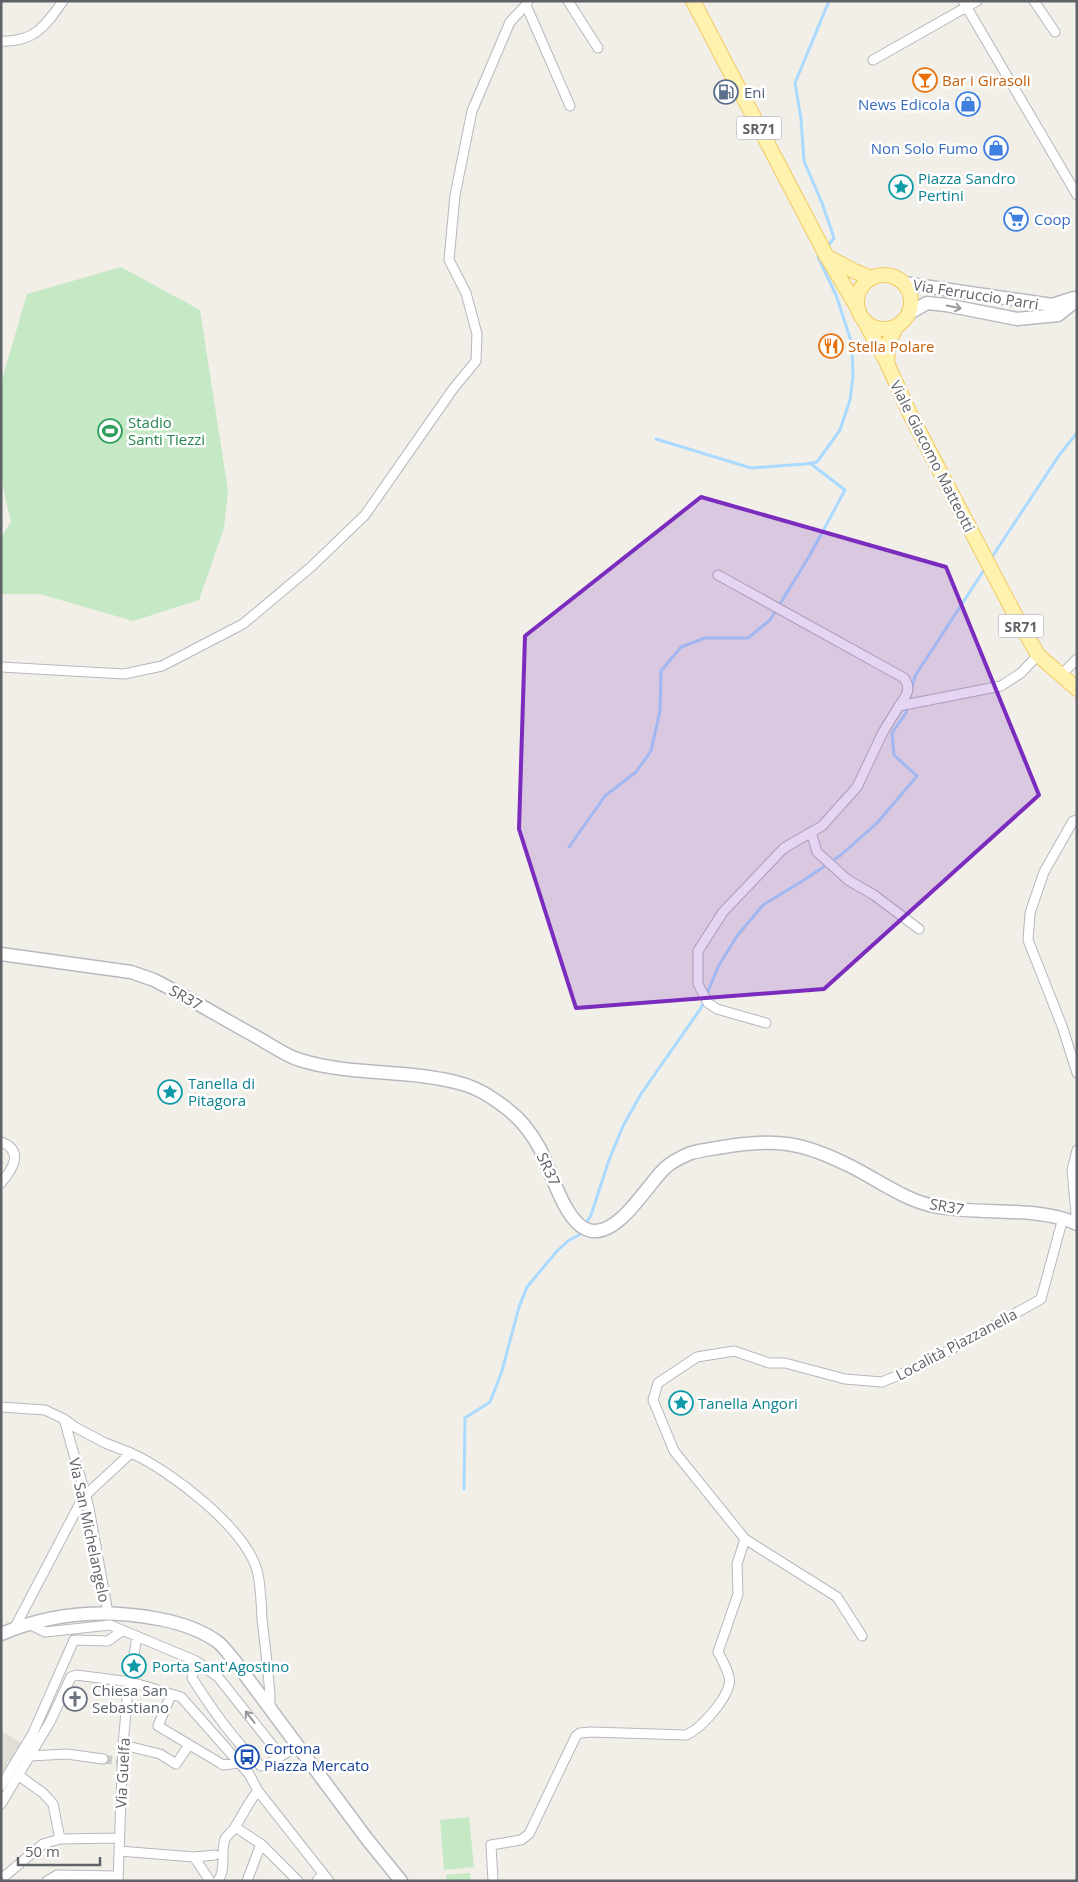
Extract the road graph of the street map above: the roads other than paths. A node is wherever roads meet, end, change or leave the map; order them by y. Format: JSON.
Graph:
{"nodes":[{"id":1,"x":63,"y":1,"type":"edge"},
{"id":2,"x":568,"y":1,"type":"edge"},
{"id":3,"x":692,"y":1,"type":"edge"},
{"id":4,"x":977,"y":1,"type":"edge"},
{"id":5,"x":1034,"y":1,"type":"edge"},
{"id":6,"x":527,"y":3,"type":"edge"},
{"id":7,"x":965,"y":4,"type":"edge"},
{"id":8,"x":1055,"y":32,"type":"dead end"},
{"id":9,"x":1,"y":41,"type":"edge"},
{"id":10,"x":598,"y":48,"type":"dead end"},
{"id":11,"x":873,"y":60,"type":"dead end"},
{"id":12,"x":570,"y":106,"type":"dead end"},
{"id":13,"x":1077,"y":195,"type":"edge"},
{"id":14,"x":826,"y":255,"type":"junction"},
{"id":15,"x":871,"y":278,"type":"junction"},
{"id":16,"x":903,"y":283,"type":"junction"},
{"id":17,"x":1077,"y":299,"type":"edge"},
{"id":18,"x":857,"y":307,"type":"junction"},
{"id":19,"x":908,"y":314,"type":"junction"},
{"id":20,"x":864,"y":322,"type":"junction"},
{"id":21,"x":896,"y":327,"type":"junction"},
{"id":22,"x":887,"y":363,"type":"junction"},
{"id":23,"x":718,"y":575,"type":"dead end"},
{"id":24,"x":1038,"y":655,"type":"junction"},
{"id":25,"x":1077,"y":659,"type":"edge"},
{"id":26,"x":1,"y":667,"type":"edge"},
{"id":27,"x":1060,"y":676,"type":"junction"},
{"id":28,"x":1077,"y":690,"type":"edge"},
{"id":29,"x":900,"y":706,"type":"junction"},
{"id":30,"x":1077,"y":820,"type":"edge"},
{"id":31,"x":812,"y":832,"type":"junction"},
{"id":32,"x":919,"y":929,"type":"dead end"},
{"id":33,"x":1,"y":954,"type":"edge"},
{"id":34,"x":766,"y":1023,"type":"dead end"},
{"id":35,"x":1077,"y":1073,"type":"edge"},
{"id":36,"x":1,"y":1142,"type":"edge"},
{"id":37,"x":1077,"y":1150,"type":"edge"},
{"id":38,"x":1,"y":1183,"type":"edge"},
{"id":39,"x":1072,"y":1222,"type":"edge"},
{"id":40,"x":1,"y":1407,"type":"edge"},
{"id":41,"x":64,"y":1419,"type":"junction"},
{"id":42,"x":131,"y":1453,"type":"junction"},
{"id":43,"x":86,"y":1496,"type":"junction"},
{"id":44,"x":745,"y":1539,"type":"junction"},
{"id":45,"x":108,"y":1613,"type":"junction"},
{"id":46,"x":29,"y":1624,"type":"junction"},
{"id":47,"x":14,"y":1629,"type":"junction"},
{"id":48,"x":122,"y":1631,"type":"junction"},
{"id":49,"x":1,"y":1634,"type":"edge"},
{"id":50,"x":137,"y":1636,"type":"junction"},
{"id":51,"x":862,"y":1636,"type":"dead end"},
{"id":52,"x":196,"y":1661,"type":"junction"},
{"id":53,"x":131,"y":1682,"type":"junction"},
{"id":54,"x":171,"y":1695,"type":"junction"},
{"id":55,"x":270,"y":1709,"type":"junction"},
{"id":56,"x":123,"y":1745,"type":"junction"},
{"id":57,"x":189,"y":1745,"type":"junction"},
{"id":58,"x":298,"y":1746,"type":"junction"},
{"id":59,"x":30,"y":1756,"type":"junction"},
{"id":60,"x":280,"y":1756,"type":"junction"},
{"id":61,"x":103,"y":1759,"type":"tunnel mouth"},
{"id":62,"x":239,"y":1763,"type":"junction"},
{"id":63,"x":18,"y":1775,"type":"junction"},
{"id":64,"x":1,"y":1786,"type":"edge"},
{"id":65,"x":258,"y":1791,"type":"junction"},
{"id":66,"x":1,"y":1804,"type":"edge"},
{"id":67,"x":235,"y":1827,"type":"junction"},
{"id":68,"x":119,"y":1838,"type":"junction"},
{"id":69,"x":60,"y":1839,"type":"junction"},
{"id":70,"x":260,"y":1844,"type":"junction"},
{"id":71,"x":119,"y":1851,"type":"junction"},
{"id":72,"x":215,"y":1855,"type":"dead end"},
{"id":73,"x":194,"y":1858,"type":"junction"},
{"id":74,"x":322,"y":1871,"type":"junction"},
{"id":75,"x":6,"y":1875,"type":"dead end"},
{"id":76,"x":118,"y":1878,"type":"edge"},
{"id":77,"x":217,"y":1880,"type":"edge"},
{"id":78,"x":47,"y":1881,"type":"edge"},
{"id":79,"x":247,"y":1881,"type":"edge"},
{"id":80,"x":298,"y":1881,"type":"edge"},
{"id":81,"x":317,"y":1881,"type":"edge"},
{"id":82,"x":330,"y":1881,"type":"edge"},
{"id":83,"x":401,"y":1881,"type":"edge"},
{"id":84,"x":493,"y":1881,"type":"edge"}],
"edges":[{"from":1,"to":9,"type":"street"},
{"from":2,"to":10,"type":"street"},
{"from":3,"to":14,"type":"main road","name":"Viale Giacomo Matteotti","number":"SR71"},
{"from":4,"to":7,"type":"street"},
{"from":5,"to":8,"type":"street"},
{"from":6,"to":12,"type":"street"},
{"from":6,"to":26,"type":"street"},
{"from":7,"to":11,"type":"street"},
{"from":7,"to":13,"type":"street"},
{"from":14,"to":15,"type":"main road"},
{"from":14,"to":18,"type":"main road","name":"Viale Giacomo Matteotti","number":"SR71"},
{"from":15,"to":16,"type":"main road"},
{"from":15,"to":18,"type":"main road"},
{"from":16,"to":17,"type":"street","name":"Via Ferruccio Parri"},
{"from":16,"to":19,"type":"main road"},
{"from":19,"to":17,"type":"street","name":"Via Ferruccio Parri","one_way":true},
{"from":18,"to":20,"type":"main road","name":"Viale Giacomo Matteotti","number":"SR71"},
{"from":19,"to":21,"type":"main road","name":"Viale Giacomo Matteotti"},
{"from":20,"to":21,"type":"main road"},
{"from":20,"to":22,"type":"main road","name":"Viale Giacomo Matteotti","number":"SR71"},
{"from":21,"to":22,"type":"main road","name":"Viale Giacomo Matteotti"},
{"from":22,"to":24,"type":"main road","name":"Viale Giacomo Matteotti","number":"SR71"},
{"from":23,"to":29,"type":"street"},
{"from":24,"to":27,"type":"main road","number":"SR71"},
{"from":24,"to":29,"type":"street"},
{"from":25,"to":27,"type":"street"},
{"from":27,"to":28,"type":"main road","number":"SR71"},
{"from":29,"to":31,"type":"street"},
{"from":30,"to":35,"type":"street"},
{"from":31,"to":32,"type":"street"},
{"from":31,"to":34,"type":"street"},
{"from":33,"to":39,"type":"street","name":"SR37"},
{"from":36,"to":38,"type":"street"},
{"from":37,"to":39,"type":"street","name":"Località Piazzanella"},
{"from":39,"to":44,"type":"street","name":"Località Piazzanella"},
{"from":40,"to":41,"type":"street"},
{"from":41,"to":42,"type":"street"},
{"from":41,"to":43,"type":"street","name":"Via San Michelangelo"},
{"from":42,"to":43,"type":"street"},
{"from":42,"to":55,"type":"street"},
{"from":43,"to":45,"type":"street","name":"Via San Michelangelo"},
{"from":43,"to":47,"type":"street"},
{"from":44,"to":51,"type":"street","name":"Località Piazzanella"},
{"from":44,"to":84,"type":"street"},
{"from":45,"to":46,"type":"street"},
{"from":45,"to":55,"type":"street"},
{"from":46,"to":47,"type":"street"},
{"from":46,"to":48,"type":"street"},
{"from":47,"to":49,"type":"street"},
{"from":48,"to":50,"type":"street"},
{"from":48,"to":64,"type":"street"},
{"from":50,"to":52,"type":"street"},
{"from":50,"to":53,"type":"street","name":"Via Guelfa"},
{"from":60,"to":52,"type":"street","one_way":true},
{"from":52,"to":60,"type":"street"},
{"from":53,"to":54,"type":"street"},
{"from":53,"to":56,"type":"street","name":"Via Guelfa"},
{"from":53,"to":59,"type":"street"},
{"from":54,"to":57,"type":"street"},
{"from":54,"to":62,"type":"street"},
{"from":55,"to":58,"type":"street"},
{"from":56,"to":57,"type":"street"},
{"from":56,"to":68,"type":"street","name":"Via Guelfa"},
{"from":57,"to":62,"type":"street"},
{"from":58,"to":60,"type":"street"},
{"from":58,"to":83,"type":"street"},
{"from":59,"to":61,"type":"street"},
{"from":59,"to":63,"type":"street"},
{"from":62,"to":65,"type":"street"},
{"from":63,"to":66,"type":"street"},
{"from":63,"to":69,"type":"street"},
{"from":65,"to":67,"type":"street"},
{"from":65,"to":74,"type":"street"},
{"from":67,"to":70,"type":"street"},
{"from":67,"to":77,"type":"street"},
{"from":68,"to":69,"type":"street"},
{"from":68,"to":71,"type":"street","name":"Via Guelfa"},
{"from":69,"to":75,"type":"street"},
{"from":70,"to":79,"type":"street"},
{"from":70,"to":80,"type":"street"},
{"from":71,"to":73,"type":"street"},
{"from":71,"to":76,"type":"street","name":"Via Guelfa"},
{"from":72,"to":73,"type":"street"},
{"from":73,"to":77,"type":"street"},
{"from":74,"to":81,"type":"street"},
{"from":74,"to":82,"type":"street"},
{"from":76,"to":78,"type":"street"}]}
